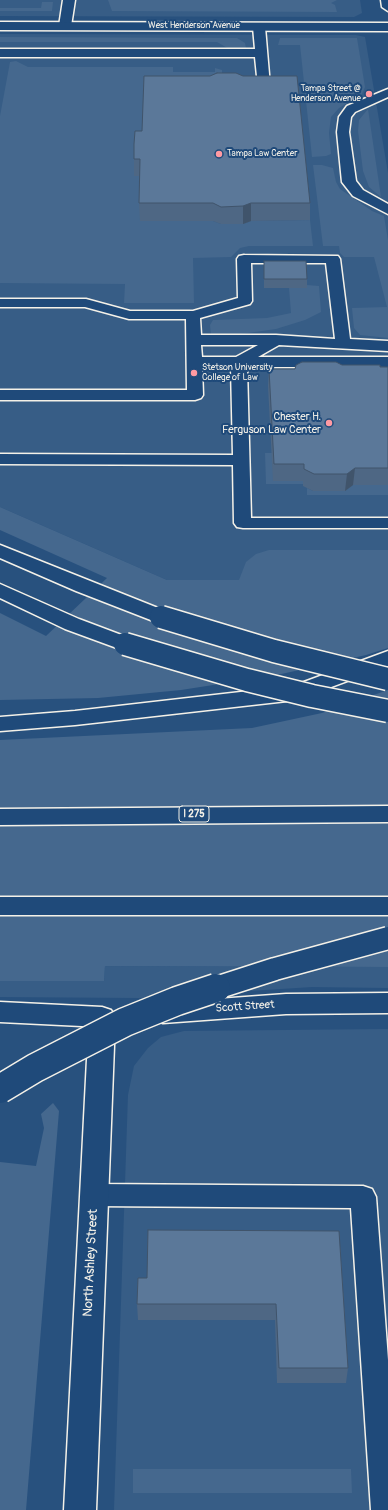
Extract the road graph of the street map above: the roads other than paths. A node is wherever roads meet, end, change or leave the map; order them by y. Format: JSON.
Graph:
{"nodes":[{"id":1,"x":69,"y":0,"type":"edge"},
{"id":2,"x":387,"y":0,"type":"edge"},
{"id":3,"x":388,"y":7,"type":"edge"},
{"id":4,"x":0,"y":26,"type":"edge"},
{"id":5,"x":65,"y":26,"type":"junction"},
{"id":6,"x":259,"y":27,"type":"junction"},
{"id":7,"x":388,"y":27,"type":"edge"},
{"id":8,"x":0,"y":53,"type":"edge"},
{"id":9,"x":262,"y":53,"type":"junction"},
{"id":10,"x":264,"y":86,"type":"edge"},
{"id":11,"x":388,"y":93,"type":"edge"},
{"id":12,"x":388,"y":210,"type":"edge"},
{"id":13,"x":0,"y":303,"type":"edge"},
{"id":14,"x":193,"y":315,"type":"junction"},
{"id":15,"x":194,"y":340,"type":"junction"},
{"id":16,"x":276,"y":340,"type":"junction"},
{"id":17,"x":343,"y":343,"type":"junction"},
{"id":18,"x":388,"y":346,"type":"edge"},
{"id":19,"x":194,"y":362,"type":"junction"},
{"id":20,"x":239,"y":362,"type":"junction"},
{"id":21,"x":388,"y":362,"type":"edge"},
{"id":22,"x":0,"y":395,"type":"edge"},
{"id":23,"x":0,"y":459,"type":"edge"},
{"id":24,"x":241,"y":460,"type":"junction"},
{"id":25,"x":388,"y":523,"type":"edge"},
{"id":26,"x":0,"y":551,"type":"edge"},
{"id":27,"x":0,"y":590,"type":"edge"},
{"id":28,"x":388,"y":658,"type":"edge"},
{"id":29,"x":388,"y":679,"type":"edge"},
{"id":30,"x":388,"y":711,"type":"edge"},
{"id":31,"x":0,"y":724,"type":"edge"},
{"id":32,"x":388,"y":814,"type":"edge"},
{"id":33,"x":0,"y":816,"type":"edge"},
{"id":34,"x":0,"y":906,"type":"edge"},
{"id":35,"x":388,"y":906,"type":"edge"},
{"id":36,"x":388,"y":938,"type":"edge"},
{"id":37,"x":388,"y":1003,"type":"edge"},
{"id":38,"x":0,"y":1012,"type":"edge"},
{"id":39,"x":102,"y":1017,"type":"junction"},
{"id":40,"x":0,"y":1089,"type":"edge"},
{"id":41,"x":94,"y":1195,"type":"junction"},
{"id":42,"x":384,"y":1440,"type":"edge"},
{"id":43,"x":80,"y":1510,"type":"edge"},
{"id":44,"x":385,"y":1510,"type":"edge"}],
"edges":[{"from":1,"to":5,"type":"lane"},
{"from":2,"to":3,"type":"main road"},
{"from":4,"to":5,"type":"main road","name":"West Henderson Avenue"},
{"from":5,"to":6,"type":"main road","name":"West Henderson Avenue"},
{"from":6,"to":7,"type":"main road","name":"West Henderson Avenue"},
{"from":6,"to":9,"type":"lane"},
{"from":8,"to":9,"type":"lane"},
{"from":9,"to":10,"type":"lane"},
{"from":11,"to":12,"type":"lane"},
{"from":13,"to":14,"type":"lane"},
{"from":14,"to":15,"type":"lane"},
{"from":14,"to":17,"type":"lane"},
{"from":15,"to":16,"type":"lane"},
{"from":15,"to":19,"type":"lane"},
{"from":16,"to":17,"type":"lane"},
{"from":16,"to":20,"type":"lane"},
{"from":17,"to":18,"type":"lane"},
{"from":19,"to":20,"type":"lane"},
{"from":19,"to":22,"type":"lane"},
{"from":20,"to":21,"type":"lane"},
{"from":20,"to":24,"type":"lane"},
{"from":23,"to":24,"type":"lane"},
{"from":24,"to":25,"type":"lane"},
{"from":26,"to":29,"type":"main road","bridge":true},
{"from":27,"to":30,"type":"main road","bridge":true},
{"from":28,"to":31,"type":"main road"},
{"from":32,"to":33,"type":"main road","number":"I 275"},
{"from":34,"to":35,"type":"main road"},
{"from":36,"to":40,"type":"main road","bridge":true},
{"from":37,"to":39,"type":"main road","name":"Scott Street"},
{"from":38,"to":39,"type":"main road","name":"Scott Street"},
{"from":39,"to":41,"type":"main road","name":"North Ashley Street"},
{"from":41,"to":42,"type":"lane"},
{"from":41,"to":43,"type":"main road","name":"North Ashley Street"},
{"from":42,"to":44,"type":"lane"}]}
